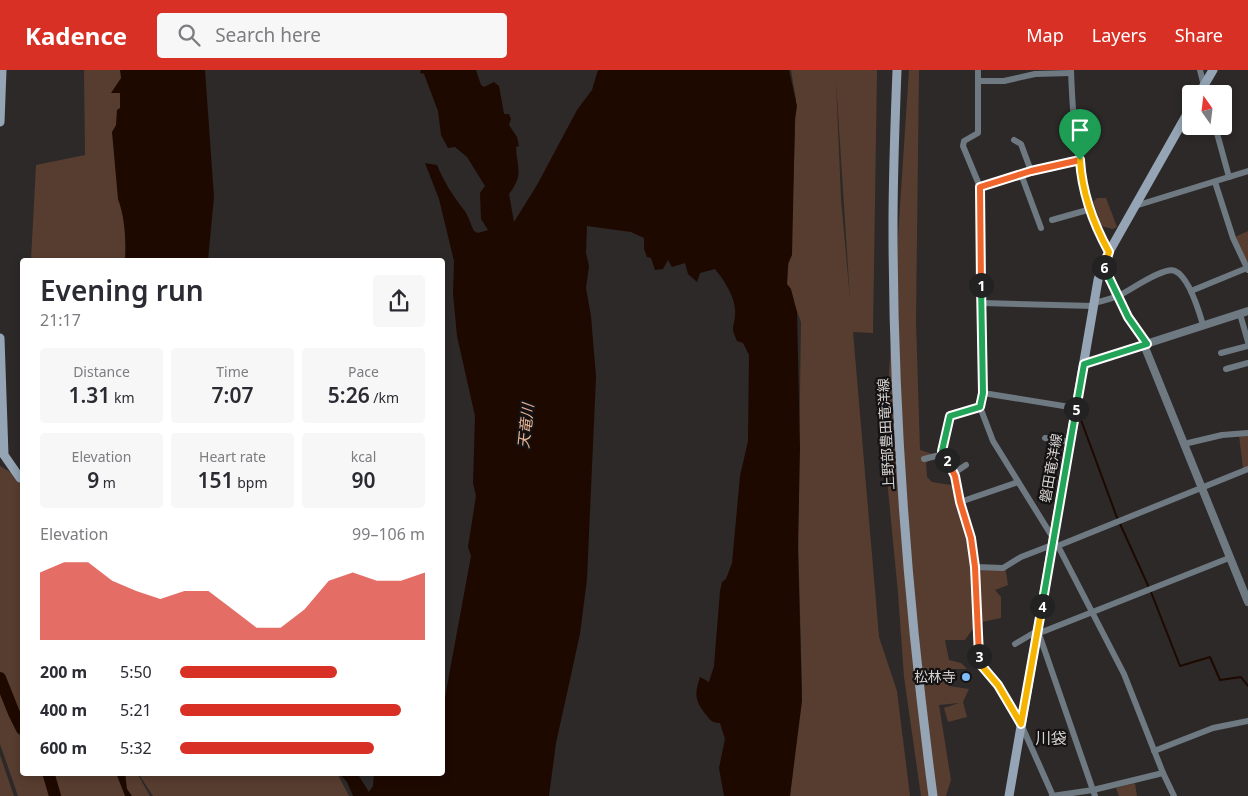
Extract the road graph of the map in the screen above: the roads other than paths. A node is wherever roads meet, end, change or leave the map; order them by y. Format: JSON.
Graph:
{"nodes":[{"id":1,"x":2,"y":70,"type":"edge"},
{"id":2,"x":897,"y":70,"type":"edge"},
{"id":3,"x":978,"y":70,"type":"edge"},
{"id":4,"x":1200,"y":70,"type":"edge"},
{"id":5,"x":1213,"y":70,"type":"edge"},
{"id":6,"x":1071,"y":72,"type":"edge"},
{"id":7,"x":978,"y":80,"type":"junction"},
{"id":8,"x":1202,"y":85,"type":"edge"},
{"id":9,"x":1206,"y":85,"type":"edge"},
{"id":10,"x":0,"y":122,"type":"edge"},
{"id":11,"x":1182,"y":123,"type":"edge"},
{"id":12,"x":1217,"y":135,"type":"edge"},
{"id":13,"x":1014,"y":140,"type":"dead end"},
{"id":14,"x":1080,"y":160,"type":"junction"},
{"id":15,"x":1031,"y":171,"type":"junction"},
{"id":16,"x":1248,"y":172,"type":"edge"},
{"id":17,"x":1021,"y":174,"type":"junction"},
{"id":18,"x":1229,"y":177,"type":"junction"},
{"id":19,"x":1215,"y":182,"type":"junction"},
{"id":20,"x":980,"y":187,"type":"junction"},
{"id":21,"x":1135,"y":206,"type":"junction"},
{"id":22,"x":1091,"y":209,"type":"junction"},
{"id":23,"x":1052,"y":220,"type":"dead end"},
{"id":24,"x":1041,"y":228,"type":"dead end"},
{"id":25,"x":1109,"y":252,"type":"junction"},
{"id":26,"x":1103,"y":265,"type":"junction"},
{"id":27,"x":1247,"y":269,"type":"edge"},
{"id":28,"x":1191,"y":291,"type":"junction"},
{"id":29,"x":1116,"y":296,"type":"junction"},
{"id":30,"x":982,"y":303,"type":"junction"},
{"id":31,"x":1094,"y":304,"type":"junction"},
{"id":32,"x":1248,"y":311,"type":"edge"},
{"id":33,"x":1240,"y":314,"type":"junction"},
{"id":34,"x":1203,"y":325,"type":"junction"},
{"id":35,"x":0,"y":338,"type":"edge"},
{"id":36,"x":1248,"y":342,"type":"edge"},
{"id":37,"x":1146,"y":344,"type":"junction"},
{"id":38,"x":1248,"y":346,"type":"edge"},
{"id":39,"x":1221,"y":353,"type":"dead end"},
{"id":40,"x":1248,"y":363,"type":"edge"},
{"id":41,"x":1084,"y":364,"type":"junction"},
{"id":42,"x":1226,"y":369,"type":"dead end"},
{"id":43,"x":983,"y":393,"type":"junction"},
{"id":44,"x":980,"y":407,"type":"junction"},
{"id":45,"x":1076,"y":408,"type":"junction"},
{"id":46,"x":1248,"y":433,"type":"edge"},
{"id":47,"x":1045,"y":438,"type":"dead end"},
{"id":48,"x":1070,"y":442,"type":"junction"},
{"id":49,"x":1184,"y":444,"type":"junction"},
{"id":50,"x":2,"y":454,"type":"edge"},
{"id":51,"x":944,"y":454,"type":"junction"},
{"id":52,"x":924,"y":459,"type":"dead end"},
{"id":53,"x":966,"y":464,"type":"dead end"},
{"id":54,"x":1248,"y":469,"type":"edge"},
{"id":55,"x":954,"y":473,"type":"junction"},
{"id":56,"x":20,"y":478,"type":"dead end"},
{"id":57,"x":1018,"y":482,"type":"junction"},
{"id":58,"x":1202,"y":490,"type":"junction"},
{"id":59,"x":960,"y":502,"type":"junction"},
{"id":60,"x":1054,"y":544,"type":"junction"},
{"id":61,"x":1229,"y":558,"type":"junction"},
{"id":62,"x":975,"y":567,"type":"junction"},
{"id":63,"x":1247,"y":598,"type":"edge"},
{"id":64,"x":1092,"y":613,"type":"junction"},
{"id":65,"x":1038,"y":633,"type":"junction"},
{"id":66,"x":1015,"y":644,"type":"dead end"},
{"id":67,"x":1248,"y":721,"type":"edge"},
{"id":68,"x":1021,"y":724,"type":"junction"},
{"id":69,"x":1154,"y":751,"type":"junction"},
{"id":70,"x":1163,"y":773,"type":"junction"},
{"id":71,"x":1094,"y":793,"type":"edge"},
{"id":72,"x":933,"y":796,"type":"edge"},
{"id":73,"x":1009,"y":796,"type":"edge"},
{"id":74,"x":1053,"y":796,"type":"edge"},
{"id":75,"x":1174,"y":796,"type":"edge"}],
"edges":[{"from":1,"to":10,"type":"main road"},
{"from":2,"to":72,"type":"main road","name":"上野部豊田竜洋線"},
{"from":3,"to":7,"type":"street"},
{"from":4,"to":8,"type":"street"},
{"from":5,"to":9,"type":"main road"},
{"from":6,"to":7,"type":"street"},
{"from":6,"to":14,"type":"street"},
{"from":7,"to":20,"type":"street"},
{"from":11,"to":21,"type":"main road","name":"磐田竜洋線"},
{"from":12,"to":18,"type":"street"},
{"from":13,"to":15,"type":"street"},
{"from":14,"to":15,"type":"street"},
{"from":14,"to":22,"type":"street"},
{"from":15,"to":17,"type":"street"},
{"from":16,"to":18,"type":"street"},
{"from":17,"to":20,"type":"street"},
{"from":17,"to":24,"type":"street"},
{"from":18,"to":19,"type":"street"},
{"from":19,"to":21,"type":"street"},
{"from":19,"to":27,"type":"street"},
{"from":20,"to":30,"type":"street"},
{"from":21,"to":25,"type":"main road","name":"磐田竜洋線"},
{"from":22,"to":23,"type":"street"},
{"from":22,"to":25,"type":"street"},
{"from":25,"to":26,"type":"main road","name":"磐田竜洋線"},
{"from":26,"to":29,"type":"street"},
{"from":26,"to":31,"type":"main road","name":"磐田竜洋線"},
{"from":27,"to":28,"type":"street"},
{"from":28,"to":29,"type":"street"},
{"from":28,"to":34,"type":"street"},
{"from":29,"to":31,"type":"street"},
{"from":29,"to":37,"type":"street"},
{"from":30,"to":31,"type":"street"},
{"from":30,"to":43,"type":"street"},
{"from":31,"to":41,"type":"main road","name":"磐田竜洋線"},
{"from":32,"to":33,"type":"street"},
{"from":33,"to":34,"type":"street"},
{"from":33,"to":36,"type":"street"},
{"from":34,"to":37,"type":"street"},
{"from":35,"to":50,"type":"main road"},
{"from":37,"to":41,"type":"street"},
{"from":37,"to":49,"type":"street"},
{"from":38,"to":39,"type":"street"},
{"from":40,"to":42,"type":"street"},
{"from":41,"to":45,"type":"main road","name":"磐田竜洋線"},
{"from":43,"to":44,"type":"street"},
{"from":43,"to":45,"type":"street"},
{"from":44,"to":51,"type":"street"},
{"from":44,"to":57,"type":"street"},
{"from":45,"to":48,"type":"main road","name":"磐田竜洋線"},
{"from":46,"to":49,"type":"street"},
{"from":47,"to":48,"type":"street"},
{"from":48,"to":60,"type":"main road","name":"磐田竜洋線"},
{"from":49,"to":58,"type":"street"},
{"from":50,"to":56,"type":"main road"},
{"from":51,"to":52,"type":"street"},
{"from":51,"to":55,"type":"street"},
{"from":53,"to":55,"type":"street"},
{"from":54,"to":58,"type":"street"},
{"from":55,"to":59,"type":"street"},
{"from":57,"to":59,"type":"street"},
{"from":57,"to":60,"type":"street"},
{"from":58,"to":60,"type":"street"},
{"from":58,"to":61,"type":"street"},
{"from":59,"to":62,"type":"street"},
{"from":60,"to":62,"type":"street"},
{"from":60,"to":64,"type":"street"},
{"from":60,"to":65,"type":"main road","name":"磐田竜洋線"},
{"from":61,"to":63,"type":"street"},
{"from":61,"to":64,"type":"street"},
{"from":62,"to":68,"type":"street"},
{"from":64,"to":65,"type":"street"},
{"from":64,"to":69,"type":"street"},
{"from":65,"to":66,"type":"street"},
{"from":65,"to":68,"type":"main road","name":"磐田竜洋線"},
{"from":65,"to":71,"type":"street"},
{"from":67,"to":69,"type":"street"},
{"from":68,"to":73,"type":"main road","name":"磐田竜洋線"},
{"from":68,"to":74,"type":"street"},
{"from":69,"to":70,"type":"street"},
{"from":70,"to":71,"type":"street"},
{"from":70,"to":75,"type":"street"},
{"from":71,"to":74,"type":"street"}]}
